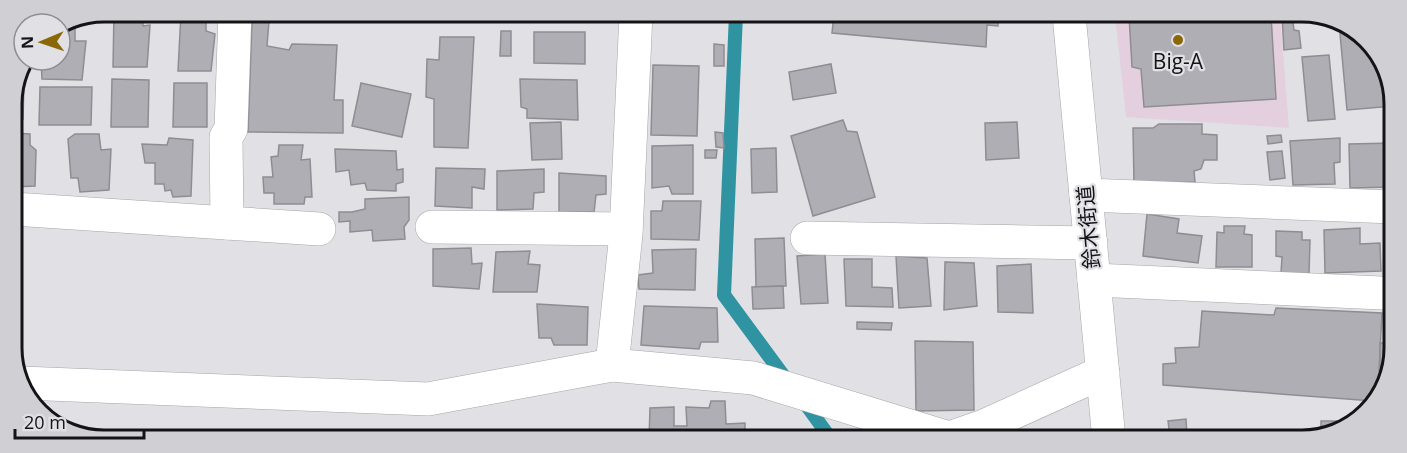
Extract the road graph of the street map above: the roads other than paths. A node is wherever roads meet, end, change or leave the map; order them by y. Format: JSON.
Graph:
{"nodes":[{"id":1,"x":235,"y":22,"type":"edge"},
{"id":2,"x":626,"y":22,"type":"edge"},
{"id":3,"x":1070,"y":22,"type":"edge"},
{"id":4,"x":1086,"y":195,"type":"junction"},
{"id":5,"x":1384,"y":207,"type":"edge"},
{"id":6,"x":23,"y":210,"type":"edge"},
{"id":7,"x":226,"y":223,"type":"junction"},
{"id":8,"x":432,"y":227,"type":"dead end"},
{"id":9,"x":320,"y":229,"type":"dead end"},
{"id":10,"x":626,"y":229,"type":"junction"},
{"id":11,"x":807,"y":238,"type":"dead end"},
{"id":12,"x":1091,"y":243,"type":"junction"},
{"id":13,"x":1094,"y":280,"type":"junction"},
{"id":14,"x":1381,"y":293,"type":"dead end"},
{"id":15,"x":612,"y":365,"type":"junction"},
{"id":16,"x":1103,"y":372,"type":"junction"},
{"id":17,"x":30,"y":383,"type":"edge"},
{"id":18,"x":921,"y":430,"type":"edge"},
{"id":19,"x":972,"y":430,"type":"edge"},
{"id":20,"x":1108,"y":430,"type":"edge"}],
"edges":[{"from":1,"to":7,"type":"street"},
{"from":2,"to":10,"type":"street"},
{"from":3,"to":4,"type":"street","name":"鈴木街道"},
{"from":4,"to":5,"type":"street"},
{"from":4,"to":12,"type":"street","name":"鈴木街道"},
{"from":6,"to":7,"type":"street"},
{"from":7,"to":9,"type":"street"},
{"from":8,"to":10,"type":"street"},
{"from":10,"to":15,"type":"street"},
{"from":11,"to":12,"type":"street"},
{"from":12,"to":13,"type":"street","name":"鈴木街道"},
{"from":13,"to":14,"type":"street"},
{"from":13,"to":16,"type":"street","name":"鈴木街道"},
{"from":15,"to":17,"type":"street"},
{"from":15,"to":18,"type":"street"},
{"from":16,"to":19,"type":"street"},
{"from":16,"to":20,"type":"street","name":"鈴木街道"}]}
